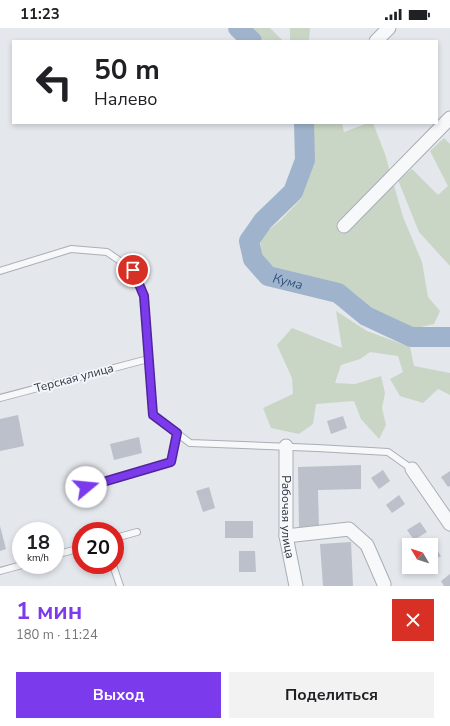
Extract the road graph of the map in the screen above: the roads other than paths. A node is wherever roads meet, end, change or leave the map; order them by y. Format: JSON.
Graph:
{"nodes":[{"id":1,"x":389,"y":28,"type":"edge"},
{"id":2,"x":377,"y":40,"type":"edge"},
{"id":3,"x":450,"y":118,"type":"edge"},
{"id":4,"x":344,"y":226,"type":"dead end"},
{"id":5,"x":0,"y":271,"type":"edge"},
{"id":6,"x":148,"y":358,"type":"junction"},
{"id":7,"x":0,"y":398,"type":"edge"},
{"id":8,"x":177,"y":433,"type":"junction"},
{"id":9,"x":286,"y":446,"type":"junction"},
{"id":10,"x":412,"y":469,"type":"joint"},
{"id":11,"x":72,"y":492,"type":"dead end"},
{"id":12,"x":450,"y":524,"type":"edge"},
{"id":13,"x":136,"y":532,"type":"dead end"},
{"id":14,"x":124,"y":535,"type":"edge"},
{"id":15,"x":286,"y":536,"type":"junction"},
{"id":16,"x":12,"y":568,"type":"edge"},
{"id":17,"x":0,"y":571,"type":"edge"},
{"id":18,"x":116,"y":574,"type":"edge"},
{"id":19,"x":384,"y":584,"type":"dead end"},
{"id":20,"x":120,"y":586,"type":"edge"},
{"id":21,"x":296,"y":586,"type":"edge"}],
"edges":[{"from":1,"to":2,"type":"street"},
{"from":3,"to":4,"type":"street"},
{"from":5,"to":6,"type":"lane"},
{"from":6,"to":7,"type":"lane","name":"Терская улица"},
{"from":6,"to":8,"type":"lane"},
{"from":8,"to":9,"type":"lane"},
{"from":8,"to":11,"type":"lane"},
{"from":9,"to":10,"type":"lane"},
{"from":9,"to":15,"type":"street","name":"Рабочая улица"},
{"from":10,"to":12,"type":"street"},
{"from":13,"to":14,"type":"lane"},
{"from":15,"to":19,"type":"street"},
{"from":15,"to":21,"type":"street","name":"Рабочая улица"},
{"from":16,"to":17,"type":"lane"},
{"from":18,"to":20,"type":"lane"}]}
